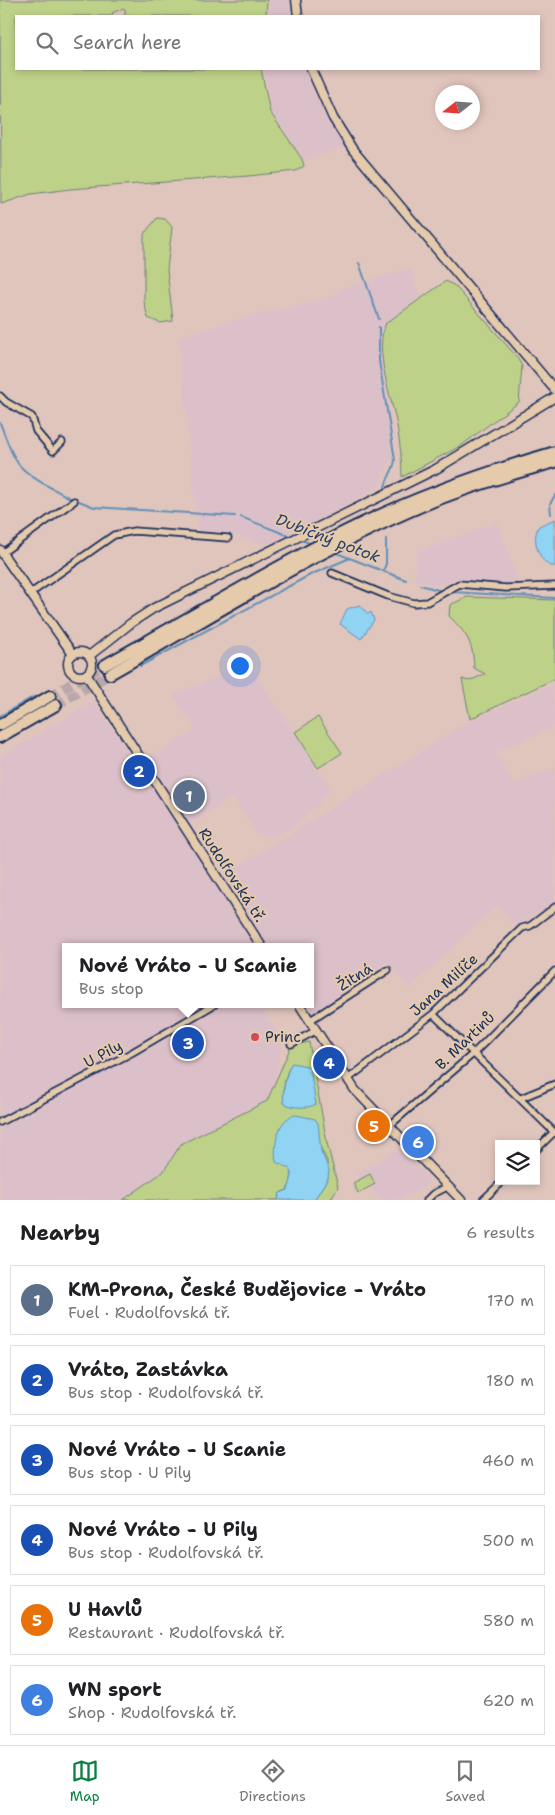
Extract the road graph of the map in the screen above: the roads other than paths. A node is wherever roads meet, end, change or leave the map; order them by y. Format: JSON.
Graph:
{"nodes":[{"id":1,"x":296,"y":0,"type":"edge"},
{"id":2,"x":298,"y":15,"type":"edge"},
{"id":3,"x":311,"y":70,"type":"edge"},
{"id":4,"x":555,"y":390,"type":"edge"},
{"id":5,"x":0,"y":396,"type":"edge"},
{"id":6,"x":555,"y":397,"type":"edge"},
{"id":7,"x":62,"y":442,"type":"dead end"},
{"id":8,"x":555,"y":452,"type":"edge"},
{"id":9,"x":555,"y":462,"type":"edge"},
{"id":10,"x":74,"y":501,"type":"dead end"},
{"id":11,"x":228,"y":538,"type":"dead end"},
{"id":12,"x":1,"y":552,"type":"edge"},
{"id":13,"x":332,"y":572,"type":"dead end"},
{"id":14,"x":555,"y":586,"type":"edge"},
{"id":15,"x":31,"y":592,"type":"junction"},
{"id":16,"x":72,"y":654,"type":"junction"},
{"id":17,"x":89,"y":656,"type":"junction"},
{"id":18,"x":86,"y":674,"type":"junction"},
{"id":19,"x":0,"y":725,"type":"edge"},
{"id":20,"x":0,"y":737,"type":"edge"},
{"id":21,"x":555,"y":907,"type":"edge"},
{"id":22,"x":259,"y":943,"type":"edge"},
{"id":23,"x":388,"y":970,"type":"dead end"},
{"id":24,"x":555,"y":971,"type":"edge"},
{"id":25,"x":208,"y":1008,"type":"edge"},
{"id":26,"x":301,"y":1008,"type":"edge"},
{"id":27,"x":432,"y":1014,"type":"junction"},
{"id":28,"x":309,"y":1021,"type":"junction"},
{"id":29,"x":315,"y":1031,"type":"junction"},
{"id":30,"x":291,"y":1044,"type":"dead end"},
{"id":31,"x":474,"y":1053,"type":"junction"},
{"id":32,"x":348,"y":1080,"type":"junction"},
{"id":33,"x":555,"y":1084,"type":"edge"},
{"id":34,"x":521,"y":1098,"type":"junction"},
{"id":35,"x":0,"y":1122,"type":"edge"},
{"id":36,"x":389,"y":1126,"type":"junction"},
{"id":37,"x":555,"y":1133,"type":"edge"},
{"id":38,"x":540,"y":1146,"type":"edge"},
{"id":39,"x":500,"y":1185,"type":"edge"},
{"id":40,"x":447,"y":1186,"type":"junction"},
{"id":41,"x":427,"y":1200,"type":"edge"},
{"id":42,"x":461,"y":1200,"type":"edge"},
{"id":43,"x":483,"y":1200,"type":"edge"}],
"edges":[{"from":1,"to":2,"type":"street"},
{"from":3,"to":4,"type":"street"},
{"from":5,"to":7,"type":"street"},
{"from":6,"to":17,"type":"street"},
{"from":8,"to":9,"type":"highway"},
{"from":10,"to":12,"type":"street"},
{"from":11,"to":15,"type":"street"},
{"from":12,"to":15,"type":"street"},
{"from":13,"to":14,"type":"street"},
{"from":15,"to":16,"type":"street"},
{"from":16,"to":17,"type":"street"},
{"from":16,"to":18,"type":"street"},
{"from":17,"to":18,"type":"street"},
{"from":18,"to":22,"type":"street","name":"Rudolfovská tř."},
{"from":19,"to":20,"type":"highway"},
{"from":21,"to":27,"type":"street","name":"Jana Milíče"},
{"from":23,"to":28,"type":"street","name":"Žitná"},
{"from":24,"to":31,"type":"street","name":"B. Martinů"},
{"from":25,"to":35,"type":"street","name":"U Pily"},
{"from":26,"to":28,"type":"street"},
{"from":27,"to":31,"type":"street"},
{"from":27,"to":32,"type":"street","name":"Jana Milíče"},
{"from":28,"to":29,"type":"street"},
{"from":29,"to":30,"type":"street"},
{"from":29,"to":32,"type":"street"},
{"from":31,"to":34,"type":"street"},
{"from":31,"to":36,"type":"street","name":"B. Martinů"},
{"from":32,"to":36,"type":"street"},
{"from":33,"to":34,"type":"street"},
{"from":34,"to":37,"type":"street"},
{"from":36,"to":40,"type":"street"},
{"from":37,"to":38,"type":"street"},
{"from":39,"to":43,"type":"street"},
{"from":40,"to":41,"type":"street"},
{"from":40,"to":42,"type":"street"}]}
